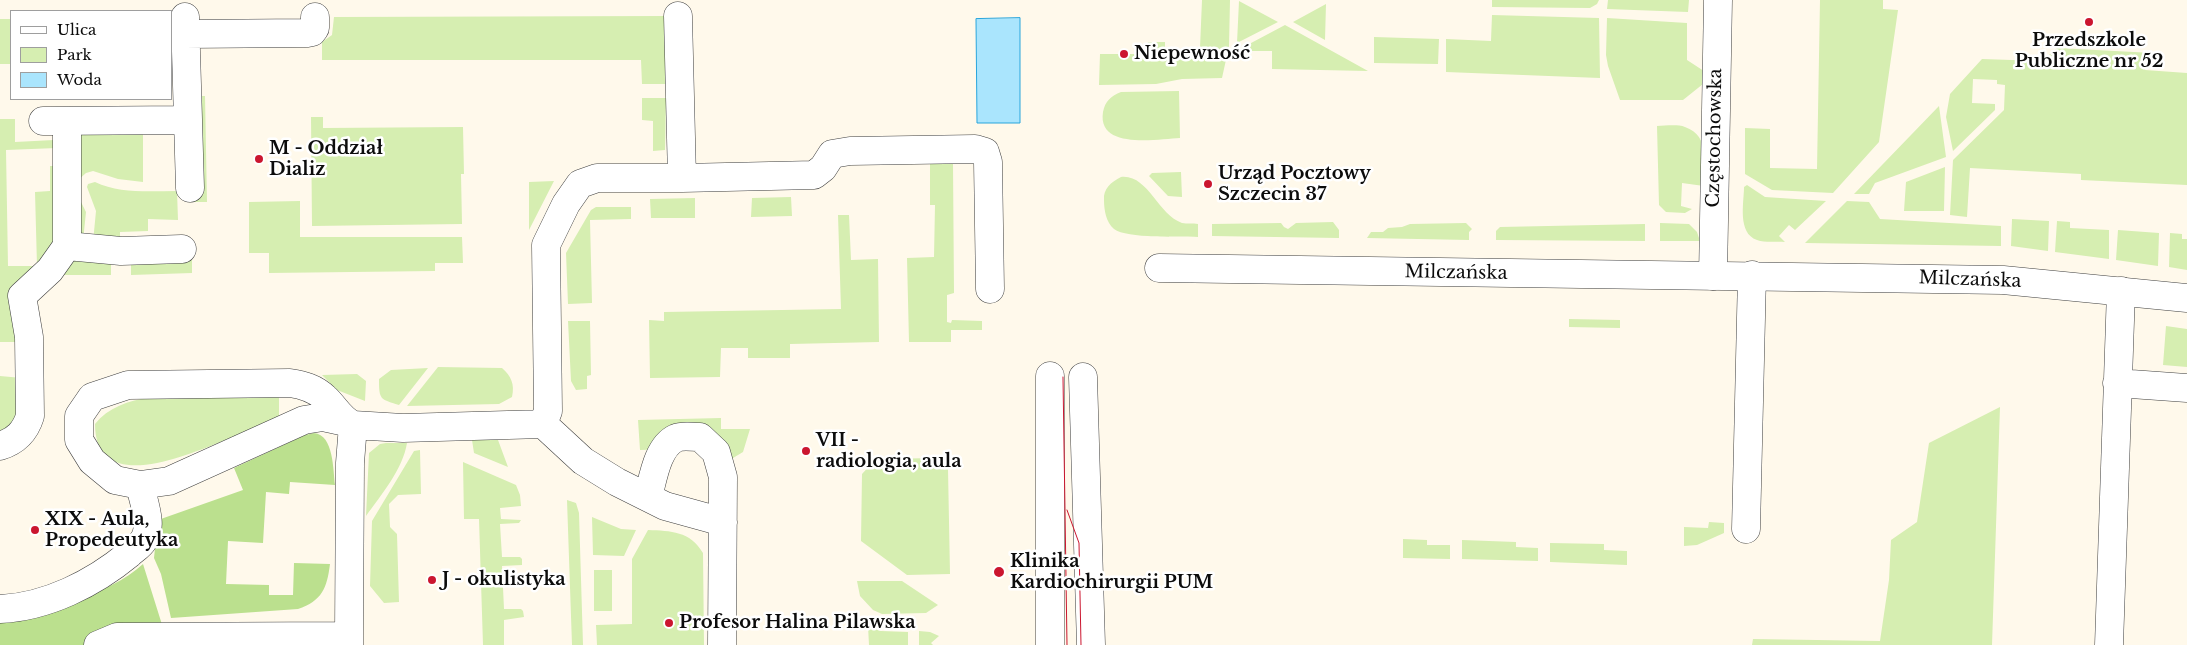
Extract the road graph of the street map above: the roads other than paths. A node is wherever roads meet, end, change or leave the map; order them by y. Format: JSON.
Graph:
{"nodes":[{"id":1,"x":1718,"y":0,"type":"edge"},
{"id":2,"x":678,"y":16,"type":"dead end"},
{"id":3,"x":315,"y":17,"type":"dead end"},
{"id":4,"x":188,"y":120,"type":"junction"},
{"id":5,"x":682,"y":178,"type":"junction"},
{"id":6,"x":190,"y":188,"type":"dead end"},
{"id":7,"x":67,"y":246,"type":"junction"},
{"id":8,"x":182,"y":249,"type":"dead end"},
{"id":9,"x":1159,"y":268,"type":"dead end"},
{"id":10,"x":1713,"y":276,"type":"junction"},
{"id":11,"x":1752,"y":276,"type":"junction"},
{"id":12,"x":990,"y":289,"type":"dead end"},
{"id":13,"x":2121,"y":291,"type":"junction"},
{"id":14,"x":2187,"y":298,"type":"edge"},
{"id":15,"x":1050,"y":376,"type":"dead end"},
{"id":16,"x":1083,"y":377,"type":"dead end"},
{"id":17,"x":2118,"y":382,"type":"junction"},
{"id":18,"x":2187,"y":388,"type":"edge"},
{"id":19,"x":349,"y":423,"type":"junction"},
{"id":20,"x":543,"y":424,"type":"junction"},
{"id":21,"x":0,"y":446,"type":"edge"},
{"id":22,"x":140,"y":485,"type":"junction"},
{"id":23,"x":648,"y":497,"type":"junction"},
{"id":24,"x":723,"y":522,"type":"junction"},
{"id":25,"x":1746,"y":529,"type":"dead end"},
{"id":26,"x":724,"y":562,"type":"junction"},
{"id":27,"x":0,"y":609,"type":"edge"},
{"id":28,"x":221,"y":640,"type":"edge"},
{"id":29,"x":349,"y":640,"type":"edge"},
{"id":30,"x":98,"y":645,"type":"edge"},
{"id":31,"x":722,"y":645,"type":"edge"},
{"id":32,"x":739,"y":645,"type":"edge"},
{"id":33,"x":1050,"y":645,"type":"edge"},
{"id":34,"x":1091,"y":645,"type":"edge"},
{"id":35,"x":2109,"y":645,"type":"edge"}],
"edges":[{"from":1,"to":10,"type":"street","name":"Częstochowska"},
{"from":2,"to":5,"type":"street"},
{"from":3,"to":4,"type":"street"},
{"from":4,"to":6,"type":"street"},
{"from":4,"to":7,"type":"street"},
{"from":5,"to":12,"type":"street"},
{"from":5,"to":20,"type":"street"},
{"from":7,"to":8,"type":"street"},
{"from":7,"to":21,"type":"street"},
{"from":9,"to":10,"type":"street","name":"Milczańska"},
{"from":10,"to":11,"type":"street","name":"Milczańska"},
{"from":11,"to":13,"type":"street","name":"Milczańska"},
{"from":11,"to":25,"type":"street"},
{"from":13,"to":14,"type":"street","name":"Milczańska"},
{"from":13,"to":17,"type":"street"},
{"from":15,"to":33,"type":"street"},
{"from":16,"to":34,"type":"street"},
{"from":17,"to":18,"type":"street"},
{"from":17,"to":35,"type":"street"},
{"from":19,"to":20,"type":"street"},
{"from":19,"to":22,"type":"street"},
{"from":19,"to":22,"type":"street"},
{"from":19,"to":29,"type":"street"},
{"from":20,"to":23,"type":"street"},
{"from":22,"to":27,"type":"street"},
{"from":23,"to":24,"type":"street"},
{"from":23,"to":24,"type":"street"},
{"from":24,"to":26,"type":"street"},
{"from":26,"to":31,"type":"street"},
{"from":26,"to":32,"type":"street"},
{"from":28,"to":29,"type":"street"},
{"from":28,"to":30,"type":"street"}]}
